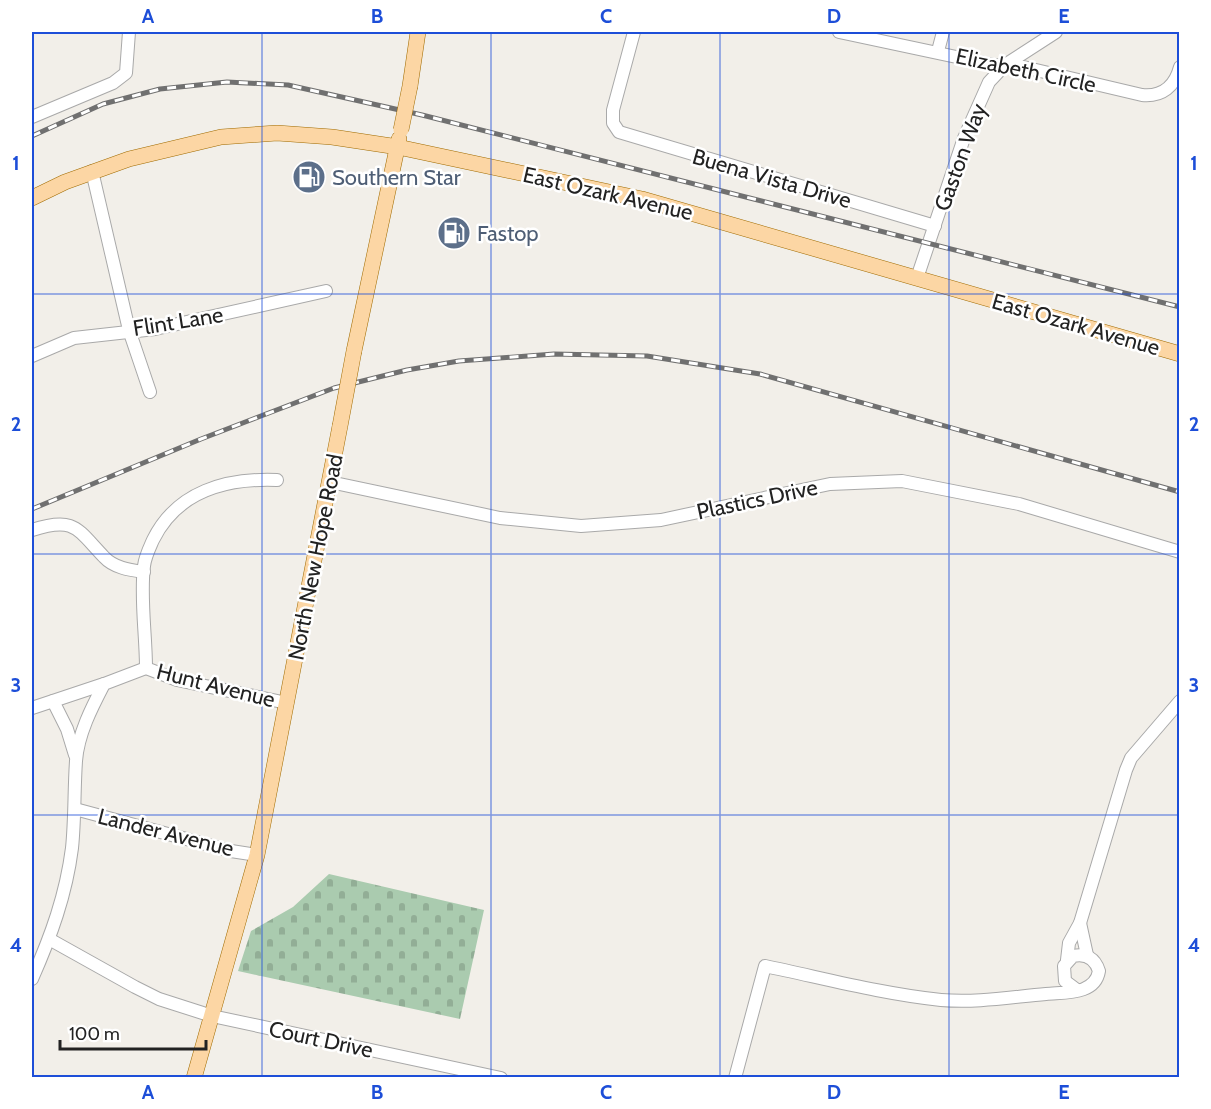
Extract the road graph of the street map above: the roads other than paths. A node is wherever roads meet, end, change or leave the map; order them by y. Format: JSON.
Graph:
{"nodes":[{"id":1,"x":129,"y":32,"type":"edge"},
{"id":2,"x":418,"y":32,"type":"edge"},
{"id":3,"x":634,"y":32,"type":"edge"},
{"id":4,"x":839,"y":32,"type":"edge"},
{"id":5,"x":943,"y":32,"type":"edge"},
{"id":6,"x":1056,"y":32,"type":"edge"},
{"id":7,"x":938,"y":51,"type":"junction"},
{"id":8,"x":1005,"y":65,"type":"junction"},
{"id":9,"x":1179,"y":66,"type":"edge"},
{"id":10,"x":32,"y":117,"type":"edge"},
{"id":11,"x":398,"y":147,"type":"junction"},
{"id":12,"x":92,"y":171,"type":"junction"},
{"id":13,"x":32,"y":198,"type":"edge"},
{"id":14,"x":935,"y":226,"type":"junction"},
{"id":15,"x":917,"y":278,"type":"junction"},
{"id":16,"x":327,"y":291,"type":"dead end"},
{"id":17,"x":129,"y":330,"type":"junction"},
{"id":18,"x":1179,"y":354,"type":"edge"},
{"id":19,"x":32,"y":356,"type":"edge"},
{"id":20,"x":150,"y":392,"type":"dead end"},
{"id":21,"x":277,"y":480,"type":"dead end"},
{"id":22,"x":330,"y":482,"type":"junction"},
{"id":23,"x":32,"y":530,"type":"edge"},
{"id":24,"x":1179,"y":552,"type":"edge"},
{"id":25,"x":144,"y":572,"type":"junction"},
{"id":26,"x":146,"y":668,"type":"junction"},
{"id":27,"x":104,"y":684,"type":"junction"},
{"id":28,"x":53,"y":701,"type":"junction"},
{"id":29,"x":1179,"y":701,"type":"edge"},
{"id":30,"x":287,"y":703,"type":"junction"},
{"id":31,"x":32,"y":708,"type":"edge"},
{"id":32,"x":76,"y":759,"type":"junction"},
{"id":33,"x":75,"y":809,"type":"junction"},
{"id":34,"x":257,"y":855,"type":"junction"},
{"id":35,"x":1080,"y":923,"type":"junction"},
{"id":36,"x":50,"y":939,"type":"junction"},
{"id":37,"x":1087,"y":955,"type":"junction"},
{"id":38,"x":1068,"y":960,"type":"junction"},
{"id":39,"x":1062,"y":974,"type":"junction"},
{"id":40,"x":32,"y":979,"type":"edge"},
{"id":41,"x":1077,"y":990,"type":"junction"},
{"id":42,"x":1045,"y":994,"type":"junction"},
{"id":43,"x":212,"y":1016,"type":"junction"},
{"id":44,"x":194,"y":1077,"type":"edge"},
{"id":45,"x":501,"y":1077,"type":"edge"},
{"id":46,"x":735,"y":1077,"type":"edge"}],
"edges":[{"from":1,"to":10,"type":"street"},
{"from":2,"to":11,"type":"main road","name":"North New Hope Road","bridge":true},
{"from":3,"to":14,"type":"street","name":"Buena Vista Drive"},
{"from":4,"to":7,"type":"street","name":"Elizabeth Circle"},
{"from":5,"to":7,"type":"street"},
{"from":6,"to":8,"type":"street","name":"Gaston Way"},
{"from":7,"to":8,"type":"street","name":"Elizabeth Circle"},
{"from":8,"to":9,"type":"street","name":"Elizabeth Circle"},
{"from":8,"to":14,"type":"street","name":"Gaston Way"},
{"from":11,"to":12,"type":"main road","name":"East Ozark Avenue"},
{"from":11,"to":15,"type":"main road","name":"East Ozark Avenue"},
{"from":11,"to":22,"type":"main road","name":"North New Hope Road","bridge":true},
{"from":12,"to":13,"type":"main road","name":"East Ozark Avenue"},
{"from":12,"to":17,"type":"street"},
{"from":14,"to":15,"type":"street","name":"Gaston Way"},
{"from":15,"to":18,"type":"main road","name":"East Ozark Avenue"},
{"from":16,"to":17,"type":"street","name":"Flint Lane"},
{"from":17,"to":19,"type":"street","name":"Flint Lane"},
{"from":17,"to":20,"type":"street"},
{"from":21,"to":25,"type":"street"},
{"from":22,"to":24,"type":"street","name":"Plastics Drive"},
{"from":22,"to":30,"type":"main road","name":"North New Hope Road"},
{"from":23,"to":25,"type":"street"},
{"from":25,"to":26,"type":"street"},
{"from":26,"to":27,"type":"street"},
{"from":26,"to":30,"type":"street","name":"Hunt Avenue"},
{"from":27,"to":28,"type":"street"},
{"from":27,"to":32,"type":"street"},
{"from":28,"to":31,"type":"street"},
{"from":28,"to":32,"type":"street"},
{"from":29,"to":35,"type":"street"},
{"from":30,"to":34,"type":"main road","name":"North New Hope Road"},
{"from":32,"to":33,"type":"street"},
{"from":33,"to":34,"type":"street","name":"Lander Avenue"},
{"from":33,"to":36,"type":"street"},
{"from":34,"to":43,"type":"main road","name":"North New Hope Road"},
{"from":35,"to":37,"type":"street"},
{"from":35,"to":38,"type":"street"},
{"from":36,"to":40,"type":"street"},
{"from":36,"to":43,"type":"street","name":"Court Drive"},
{"from":37,"to":38,"type":"street"},
{"from":37,"to":41,"type":"street"},
{"from":38,"to":39,"type":"street"},
{"from":39,"to":41,"type":"street"},
{"from":39,"to":42,"type":"street"},
{"from":41,"to":42,"type":"street"},
{"from":42,"to":46,"type":"street"},
{"from":43,"to":44,"type":"main road","name":"North New Hope Road"},
{"from":43,"to":45,"type":"street","name":"Court Drive"}]}
